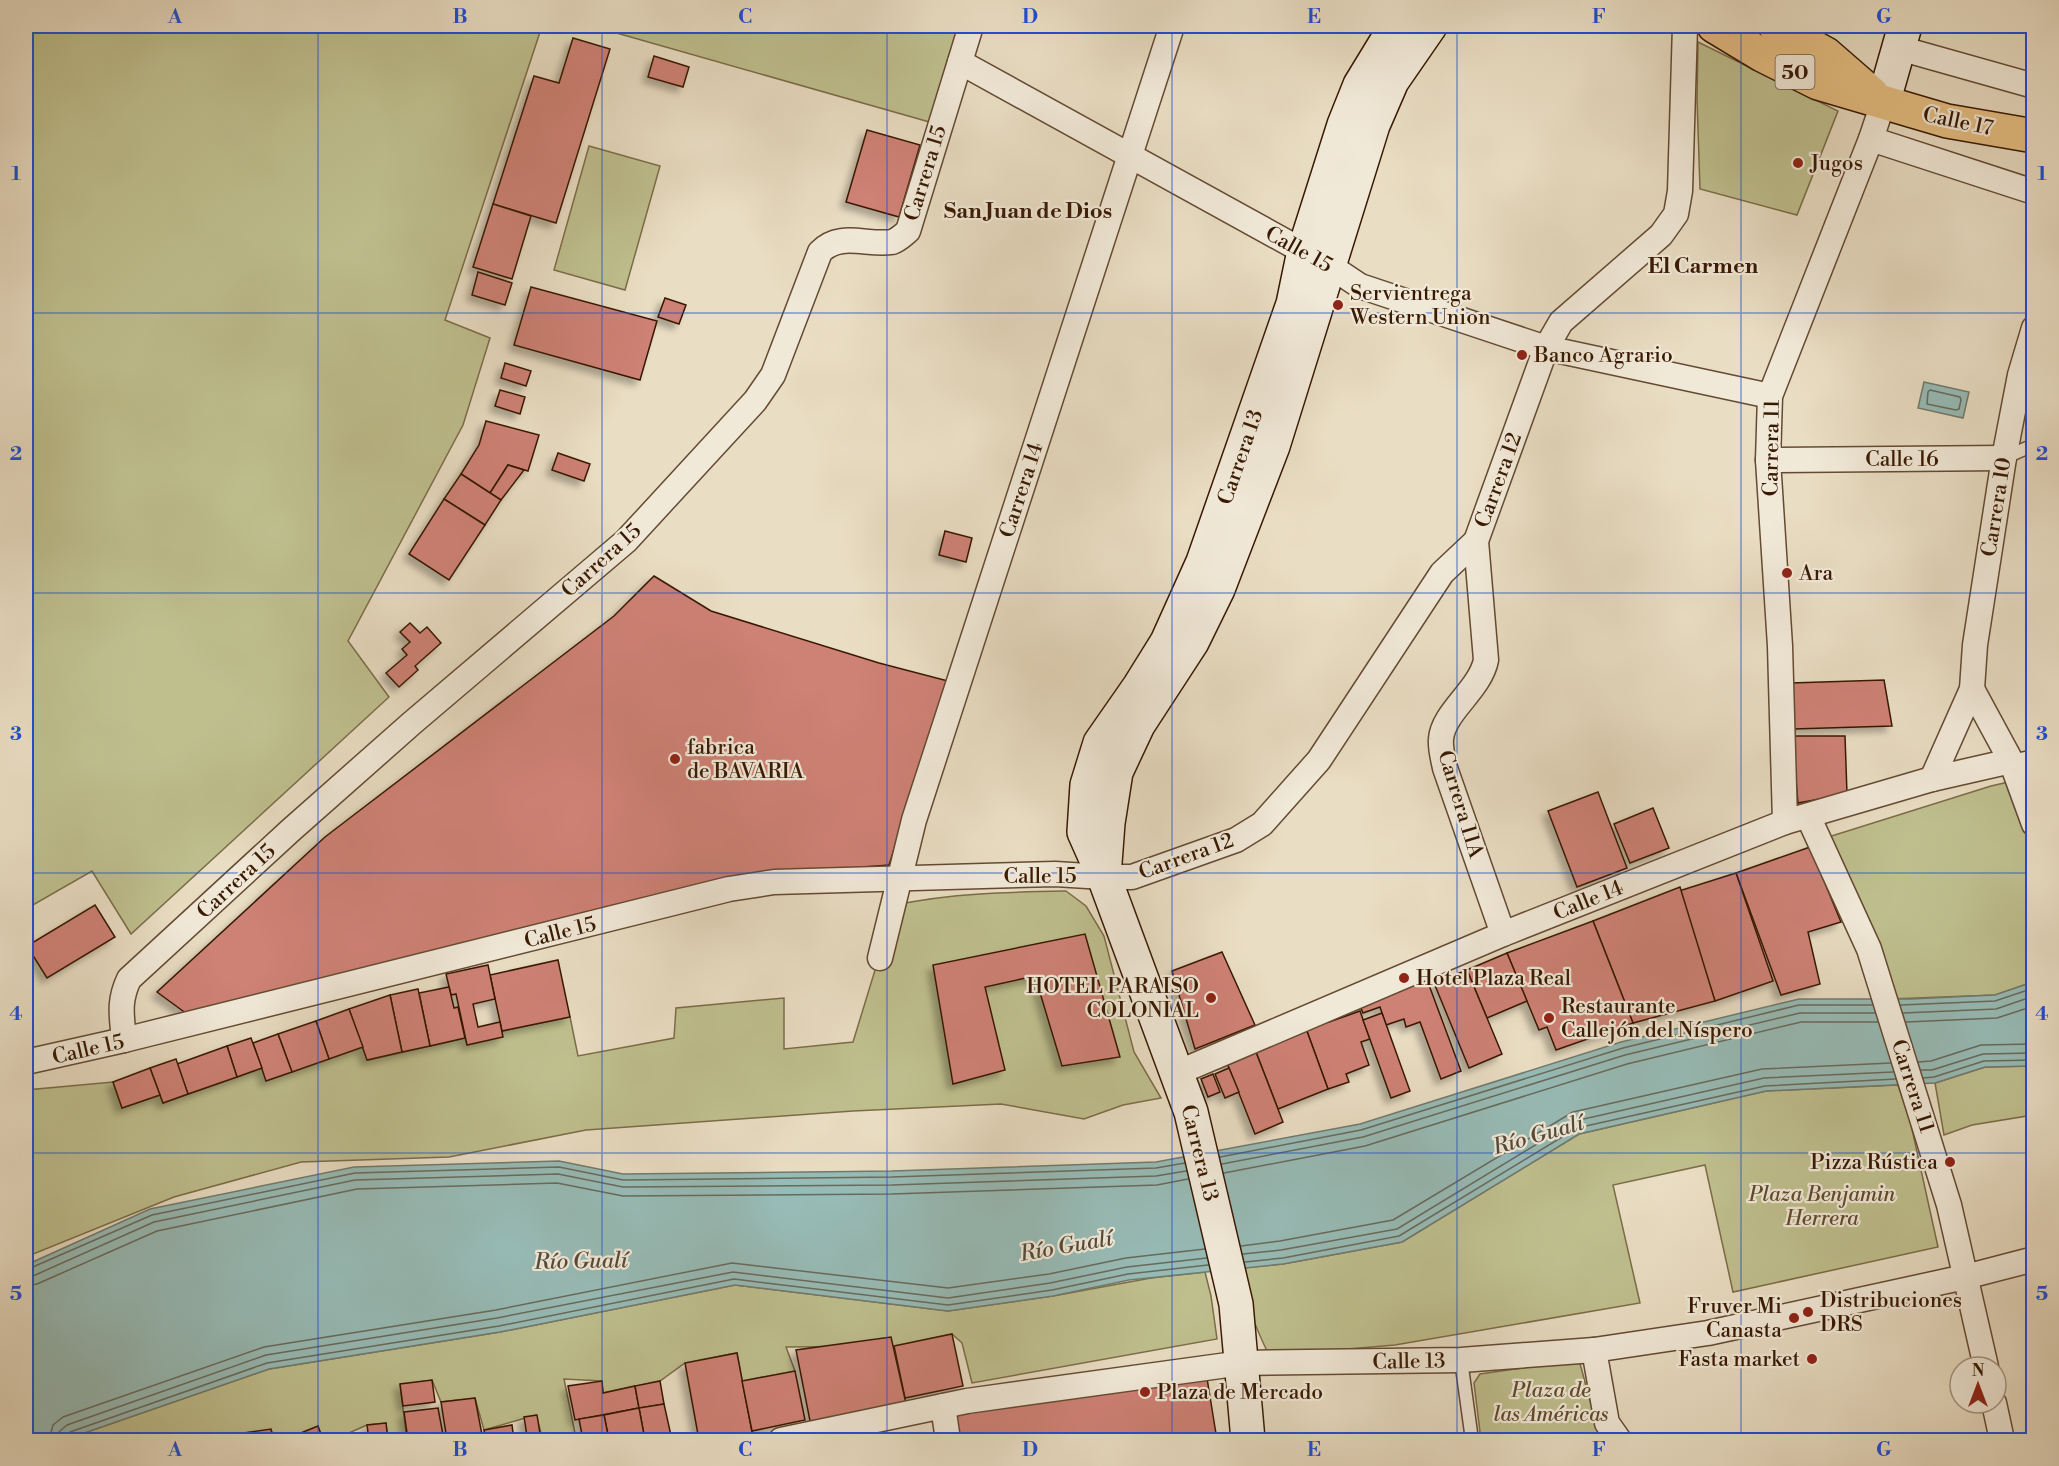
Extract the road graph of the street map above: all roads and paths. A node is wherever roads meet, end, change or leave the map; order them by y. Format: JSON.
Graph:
{"nodes":[{"id":1,"x":970,"y":26,"type":"edge"},
{"id":2,"x":1172,"y":26,"type":"edge"},
{"id":3,"x":1396,"y":26,"type":"edge"},
{"id":4,"x":1430,"y":26,"type":"edge"},
{"id":5,"x":1685,"y":26,"type":"edge"},
{"id":6,"x":1714,"y":26,"type":"edge"},
{"id":7,"x":1775,"y":26,"type":"edge"},
{"id":8,"x":1902,"y":37,"type":"edge"},
{"id":9,"x":960,"y":62,"type":"junction"},
{"id":10,"x":2034,"y":86,"type":"edge"},
{"id":11,"x":1883,"y":103,"type":"junction"},
{"id":12,"x":2034,"y":136,"type":"edge"},
{"id":13,"x":1871,"y":139,"type":"junction"},
{"id":14,"x":1129,"y":155,"type":"junction"},
{"id":15,"x":2034,"y":192,"type":"edge"},
{"id":16,"x":1317,"y":259,"type":"junction"},
{"id":17,"x":2034,"y":328,"type":"edge"},
{"id":18,"x":1546,"y":348,"type":"junction"},
{"id":19,"x":1770,"y":396,"type":"junction"},
{"id":20,"x":2034,"y":447,"type":"edge"},
{"id":21,"x":2004,"y":458,"type":"junction"},
{"id":22,"x":1768,"y":460,"type":"junction"},
{"id":23,"x":1476,"y":541,"type":"junction"},
{"id":24,"x":1972,"y":689,"type":"junction"},
{"id":25,"x":2022,"y":758,"type":"edge"},
{"id":26,"x":1932,"y":779,"type":"junction"},
{"id":27,"x":1808,"y":816,"type":"junction"},
{"id":28,"x":1785,"y":822,"type":"junction"},
{"id":29,"x":2034,"y":824,"type":"edge"},
{"id":30,"x":1104,"y":877,"type":"junction"},
{"id":31,"x":899,"y":879,"type":"junction"},
{"id":32,"x":1503,"y":934,"type":"junction"},
{"id":33,"x":880,"y":958,"type":"dead end"},
{"id":34,"x":124,"y":1041,"type":"junction"},
{"id":35,"x":26,"y":1062,"type":"edge"},
{"id":36,"x":1177,"y":1072,"type":"junction"},
{"id":37,"x":2034,"y":1259,"type":"edge"},
{"id":38,"x":1965,"y":1277,"type":"junction"},
{"id":39,"x":1594,"y":1350,"type":"junction"},
{"id":40,"x":1983,"y":1355,"type":"edge"},
{"id":41,"x":1461,"y":1360,"type":"junction"},
{"id":42,"x":1242,"y":1363,"type":"junction"},
{"id":43,"x":943,"y":1406,"type":"junction"},
{"id":44,"x":1997,"y":1415,"type":"edge"},
{"id":45,"x":781,"y":1440,"type":"edge"},
{"id":46,"x":948,"y":1440,"type":"edge"},
{"id":47,"x":1248,"y":1440,"type":"edge"},
{"id":48,"x":1472,"y":1440,"type":"edge"},
{"id":49,"x":1619,"y":1440,"type":"edge"},
{"id":50,"x":2002,"y":1440,"type":"edge"}],
"edges":[{"from":1,"to":9,"type":"street","name":"Carrera 15"},
{"from":2,"to":14,"type":"street","name":"Carrera 14"},
{"from":3,"to":16,"type":"street","name":"Carrera 13"},
{"from":4,"to":16,"type":"street","name":"Carrera 13"},
{"from":5,"to":18,"type":"street","name":"Carrera 12"},
{"from":6,"to":11,"type":"highway","name":"Calle 17","number":"50"},
{"from":7,"to":11,"type":"highway","name":"Calle 17","number":"50"},
{"from":8,"to":10,"type":"street"},
{"from":8,"to":11,"type":"street","name":"Carrera 11"},
{"from":9,"to":14,"type":"street","name":"Calle 15"},
{"from":9,"to":34,"type":"street","name":"Carrera 15"},
{"from":11,"to":12,"type":"highway","name":"Calle 17","number":"50"},
{"from":11,"to":13,"type":"street","name":"Carrera 11"},
{"from":13,"to":15,"type":"street"},
{"from":13,"to":19,"type":"street","name":"Carrera 11"},
{"from":14,"to":16,"type":"street","name":"Calle 15"},
{"from":14,"to":31,"type":"street","name":"Carrera 14"},
{"from":16,"to":18,"type":"street","name":"Calle 15"},
{"from":16,"to":30,"type":"street","name":"Carrera 13"},
{"from":17,"to":21,"type":"street","name":"Carrera 10"},
{"from":18,"to":19,"type":"street","name":"Calle 15"},
{"from":18,"to":23,"type":"street","name":"Carrera 12"},
{"from":19,"to":22,"type":"street","name":"Carrera 11"},
{"from":20,"to":21,"type":"lane","name":"Calle 16"},
{"from":21,"to":22,"type":"street","name":"Calle 16"},
{"from":21,"to":24,"type":"street","name":"Carrera 10"},
{"from":22,"to":28,"type":"street","name":"Carrera 11"},
{"from":23,"to":30,"type":"street","name":"Carrera 12"},
{"from":23,"to":32,"type":"street","name":"Carrera 11A"},
{"from":24,"to":25,"type":"street"},
{"from":24,"to":26,"type":"street","name":"Carrera 10"},
{"from":25,"to":26,"type":"street","name":"Calle 14"},
{"from":25,"to":29,"type":"street"},
{"from":26,"to":27,"type":"street","name":"Calle 14"},
{"from":27,"to":28,"type":"street","name":"Calle 14"},
{"from":27,"to":38,"type":"street","name":"Carrera 11"},
{"from":28,"to":32,"type":"street","name":"Calle 14"},
{"from":30,"to":31,"type":"street","name":"Calle 15"},
{"from":30,"to":36,"type":"street","name":"Carrera 13"},
{"from":31,"to":33,"type":"street","name":"Carrera 14"},
{"from":31,"to":34,"type":"street","name":"Calle 15"},
{"from":32,"to":36,"type":"street","name":"Calle 14"},
{"from":34,"to":35,"type":"street","name":"Calle 15"},
{"from":36,"to":42,"type":"street","name":"Carrera 13"},
{"from":37,"to":38,"type":"street","name":"Calle 13"},
{"from":38,"to":39,"type":"street","name":"Calle 13"},
{"from":38,"to":40,"type":"street","name":"Carrera 11"},
{"from":39,"to":41,"type":"street","name":"Calle 13"},
{"from":39,"to":49,"type":"street"},
{"from":41,"to":42,"type":"street","name":"Calle 13"},
{"from":41,"to":48,"type":"lane"},
{"from":42,"to":43,"type":"street","name":"Calle 13"},
{"from":42,"to":47,"type":"street","name":"Carrera 13"},
{"from":43,"to":45,"type":"street","name":"Calle 13"},
{"from":43,"to":46,"type":"street"},
{"from":44,"to":50,"type":"street"}]}
